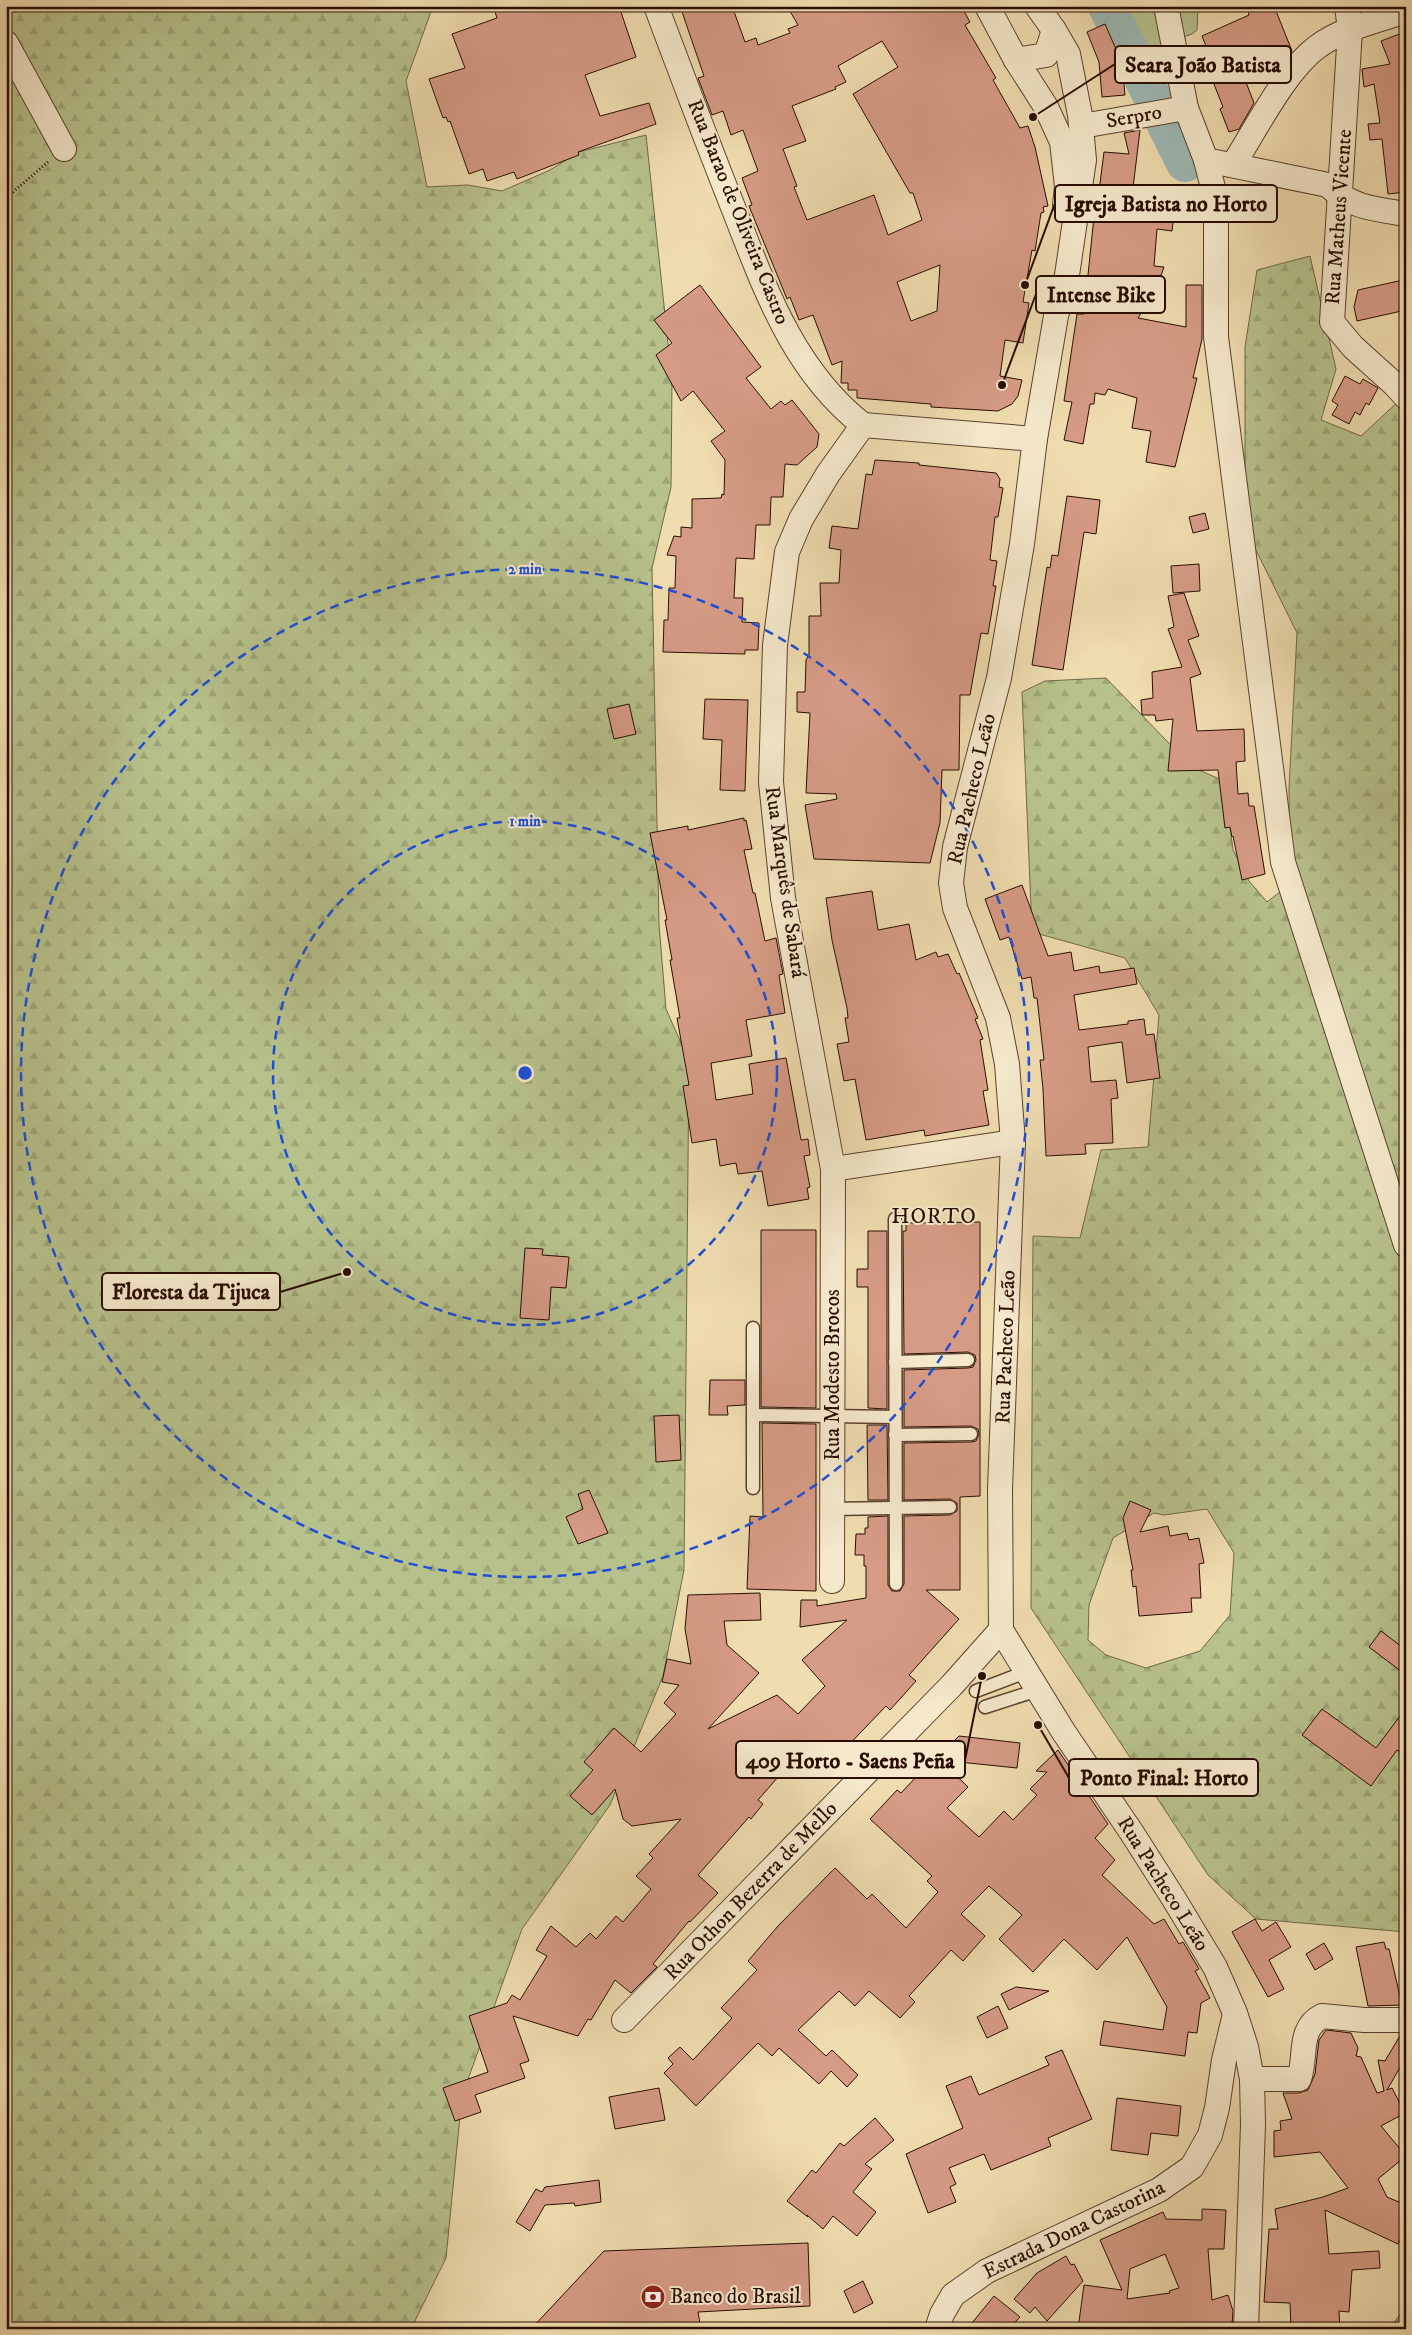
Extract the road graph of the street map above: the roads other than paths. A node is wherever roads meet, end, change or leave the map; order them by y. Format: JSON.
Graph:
{"nodes":[{"id":1,"x":656,"y":6,"type":"edge"},
{"id":2,"x":987,"y":6,"type":"edge"},
{"id":3,"x":1037,"y":6,"type":"edge"},
{"id":4,"x":1166,"y":6,"type":"edge"},
{"id":5,"x":1347,"y":6,"type":"edge"},
{"id":6,"x":1406,"y":11,"type":"edge"},
{"id":7,"x":1054,"y":30,"type":"junction"},
{"id":8,"x":1350,"y":30,"type":"junction"},
{"id":9,"x":6,"y":43,"type":"edge"},
{"id":10,"x":1016,"y":60,"type":"junction"},
{"id":11,"x":1046,"y":107,"type":"junction"},
{"id":12,"x":1186,"y":108,"type":"junction"},
{"id":13,"x":1081,"y":121,"type":"junction"},
{"id":14,"x":64,"y":149,"type":"road end"},
{"id":15,"x":1206,"y":160,"type":"junction"},
{"id":16,"x":1233,"y":164,"type":"junction"},
{"id":17,"x":1341,"y":198,"type":"junction"},
{"id":18,"x":1406,"y":214,"type":"edge"},
{"id":19,"x":1056,"y":316,"type":"junction"},
{"id":20,"x":1406,"y":397,"type":"edge"},
{"id":21,"x":863,"y":425,"type":"junction"},
{"id":22,"x":1035,"y":439,"type":"junction"},
{"id":23,"x":1013,"y":1142,"type":"junction"},
{"id":24,"x":833,"y":1169,"type":"junction"},
{"id":25,"x":895,"y":1219,"type":"dead end"},
{"id":26,"x":1406,"y":1245,"type":"edge"},
{"id":27,"x":753,"y":1328,"type":"dead end"},
{"id":28,"x":968,"y":1360,"type":"dead end"},
{"id":29,"x":895,"y":1362,"type":"junction"},
{"id":30,"x":754,"y":1415,"type":"junction"},
{"id":31,"x":833,"y":1416,"type":"junction"},
{"id":32,"x":895,"y":1417,"type":"junction"},
{"id":33,"x":971,"y":1434,"type":"dead end"},
{"id":34,"x":895,"y":1435,"type":"junction"},
{"id":35,"x":753,"y":1488,"type":"dead end"},
{"id":36,"x":950,"y":1507,"type":"dead end"},
{"id":37,"x":894,"y":1508,"type":"junction"},
{"id":38,"x":832,"y":1509,"type":"junction"},
{"id":39,"x":832,"y":1580,"type":"dead end"},
{"id":40,"x":896,"y":1584,"type":"dead end"},
{"id":41,"x":1000,"y":1630,"type":"junction"},
{"id":42,"x":1032,"y":1681,"type":"junction"},
{"id":43,"x":976,"y":1691,"type":"dead end"},
{"id":44,"x":985,"y":1707,"type":"dead end"},
{"id":45,"x":1235,"y":2013,"type":"junction"},
{"id":46,"x":624,"y":2020,"type":"dead end"},
{"id":47,"x":1406,"y":2020,"type":"edge"},
{"id":48,"x":1252,"y":2078,"type":"junction"},
{"id":49,"x":938,"y":2329,"type":"edge"},
{"id":50,"x":1246,"y":2329,"type":"edge"}],
"edges":[{"from":1,"to":21,"type":"street","name":"Rua Barao de Oliveira Castro"},
{"from":2,"to":10,"type":"street","name":"Rua Pacheco Leão"},
{"from":3,"to":7,"type":"street","name":"Rua Pacheco Leão"},
{"from":4,"to":12,"type":"street"},
{"from":5,"to":8,"type":"street","name":"Rua Matheus Vicente"},
{"from":6,"to":8,"type":"street"},
{"from":7,"to":10,"type":"street"},
{"from":7,"to":13,"type":"street","name":"Rua Pacheco Leão"},
{"from":8,"to":16,"type":"street"},
{"from":8,"to":17,"type":"street","name":"Rua Matheus Vicente"},
{"from":9,"to":14,"type":"street"},
{"from":10,"to":11,"type":"street","name":"Rua Pacheco Leão"},
{"from":11,"to":13,"type":"street","name":"Serpro"},
{"from":11,"to":19,"type":"street","name":"Rua Pacheco Leão"},
{"from":12,"to":13,"type":"street","name":"Serpro"},
{"from":12,"to":15,"type":"street"},
{"from":13,"to":19,"type":"street","name":"Rua Pacheco Leão"},
{"from":15,"to":16,"type":"street"},
{"from":15,"to":26,"type":"street"},
{"from":16,"to":17,"type":"street"},
{"from":17,"to":18,"type":"street"},
{"from":17,"to":20,"type":"street","name":"Rua Matheus Vicente"},
{"from":19,"to":22,"type":"street","name":"Rua Pacheco Leão"},
{"from":21,"to":22,"type":"street"},
{"from":21,"to":24,"type":"street","name":"Rua Marquês de Sabará"},
{"from":22,"to":23,"type":"street","name":"Rua Pacheco Leão"},
{"from":23,"to":24,"type":"street"},
{"from":23,"to":41,"type":"street","name":"Rua Pacheco Leão"},
{"from":24,"to":31,"type":"street","name":"Rua Modesto Brocos"},
{"from":25,"to":29,"type":"lane"},
{"from":27,"to":30,"type":"lane"},
{"from":28,"to":29,"type":"lane"},
{"from":29,"to":32,"type":"lane"},
{"from":30,"to":31,"type":"lane"},
{"from":30,"to":35,"type":"lane"},
{"from":31,"to":32,"type":"lane"},
{"from":31,"to":38,"type":"street","name":"Rua Modesto Brocos"},
{"from":32,"to":34,"type":"lane"},
{"from":33,"to":34,"type":"lane"},
{"from":34,"to":37,"type":"lane"},
{"from":36,"to":37,"type":"lane"},
{"from":37,"to":38,"type":"lane"},
{"from":37,"to":40,"type":"lane"},
{"from":38,"to":39,"type":"street","name":"Rua Modesto Brocos"},
{"from":41,"to":42,"type":"street","name":"Rua Pacheco Leão"},
{"from":41,"to":46,"type":"street","name":"Rua Othon Bezerra de Mello"},
{"from":42,"to":43,"type":"lane"},
{"from":42,"to":44,"type":"lane"},
{"from":42,"to":45,"type":"street","name":"Rua Pacheco Leão"},
{"from":45,"to":48,"type":"street","name":"Rua Pacheco Leão"},
{"from":45,"to":49,"type":"street","name":"Estrada Dona Castorina"},
{"from":47,"to":48,"type":"street"},
{"from":48,"to":50,"type":"street","name":"Rua Pacheco Leão"}]}
